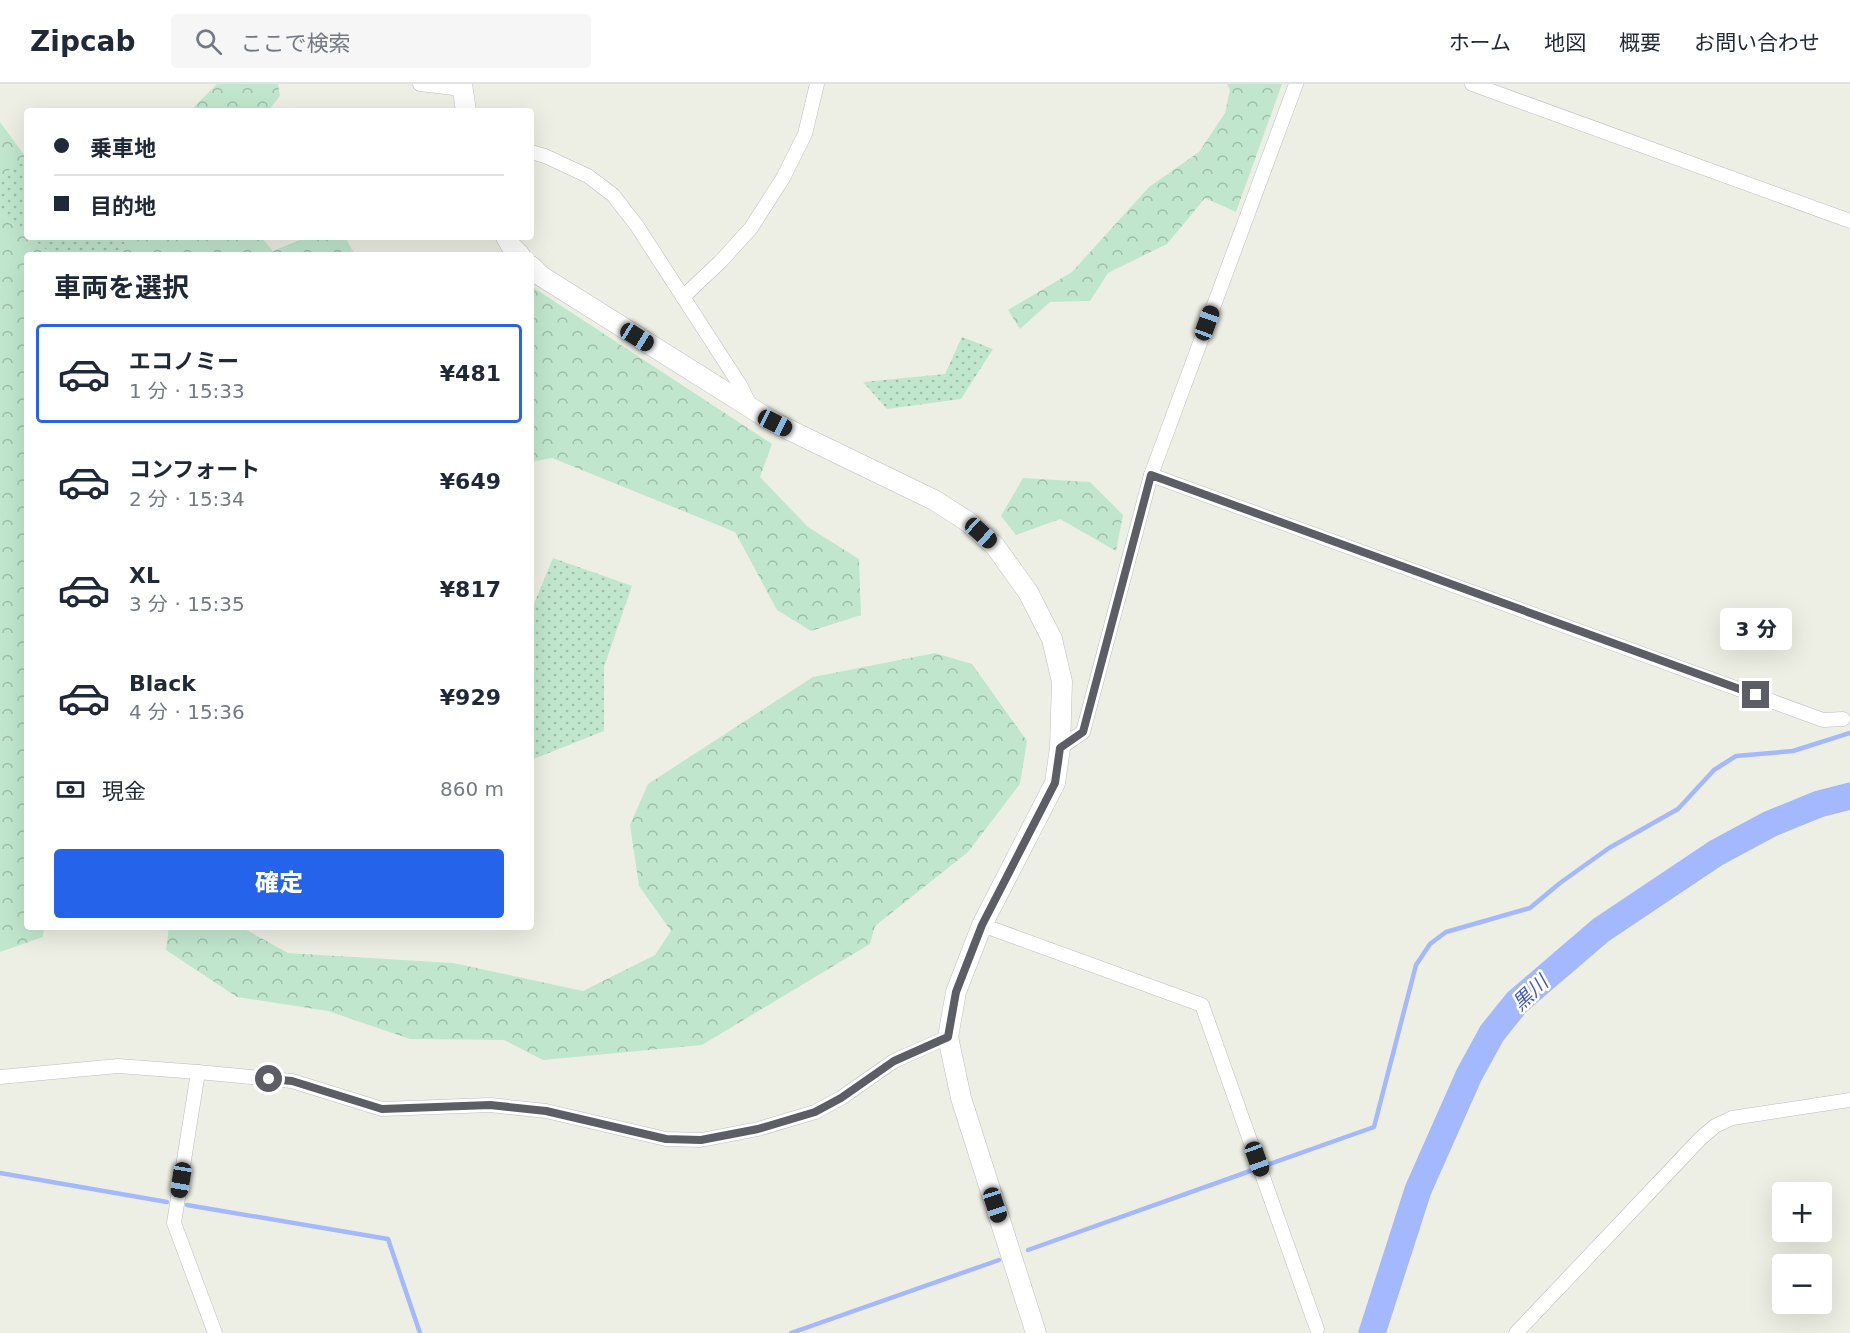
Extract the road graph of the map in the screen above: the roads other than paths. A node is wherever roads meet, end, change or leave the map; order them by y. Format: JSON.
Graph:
{"nodes":[{"id":1,"x":420,"y":84,"type":"edge"},
{"id":2,"x":817,"y":84,"type":"edge"},
{"id":3,"x":1296,"y":84,"type":"edge"},
{"id":4,"x":1472,"y":84,"type":"edge"},
{"id":5,"x":462,"y":86,"type":"edge"},
{"id":6,"x":466,"y":108,"type":"edge"},
{"id":7,"x":534,"y":153,"type":"edge"},
{"id":8,"x":1850,"y":221,"type":"edge"},
{"id":9,"x":508,"y":240,"type":"edge"},
{"id":10,"x":517,"y":252,"type":"edge"},
{"id":11,"x":534,"y":269,"type":"edge"},
{"id":12,"x":683,"y":297,"type":"junction"},
{"id":13,"x":751,"y":409,"type":"junction"},
{"id":14,"x":1151,"y":475,"type":"junction"},
{"id":15,"x":1843,"y":719,"type":"dead end"},
{"id":16,"x":1060,"y":748,"type":"junction"},
{"id":17,"x":982,"y":925,"type":"junction"},
{"id":18,"x":948,"y":1037,"type":"junction"},
{"id":19,"x":198,"y":1072,"type":"junction"},
{"id":20,"x":0,"y":1077,"type":"edge"},
{"id":21,"x":1850,"y":1101,"type":"edge"},
{"id":22,"x":1317,"y":1329,"type":"dead end"},
{"id":23,"x":215,"y":1333,"type":"edge"},
{"id":24,"x":1036,"y":1333,"type":"edge"},
{"id":25,"x":1516,"y":1333,"type":"edge"}],
"edges":[{"from":1,"to":5,"type":"street"},
{"from":2,"to":12,"type":"street"},
{"from":3,"to":14,"type":"street"},
{"from":4,"to":8,"type":"street"},
{"from":5,"to":6,"type":"street"},
{"from":7,"to":12,"type":"street"},
{"from":9,"to":10,"type":"street"},
{"from":11,"to":13,"type":"street"},
{"from":12,"to":13,"type":"street"},
{"from":13,"to":16,"type":"street"},
{"from":14,"to":15,"type":"street"},
{"from":14,"to":16,"type":"street"},
{"from":16,"to":17,"type":"street"},
{"from":17,"to":18,"type":"street"},
{"from":17,"to":22,"type":"street"},
{"from":18,"to":19,"type":"street"},
{"from":18,"to":24,"type":"street"},
{"from":19,"to":20,"type":"street"},
{"from":19,"to":23,"type":"street"},
{"from":21,"to":25,"type":"street"}]}
